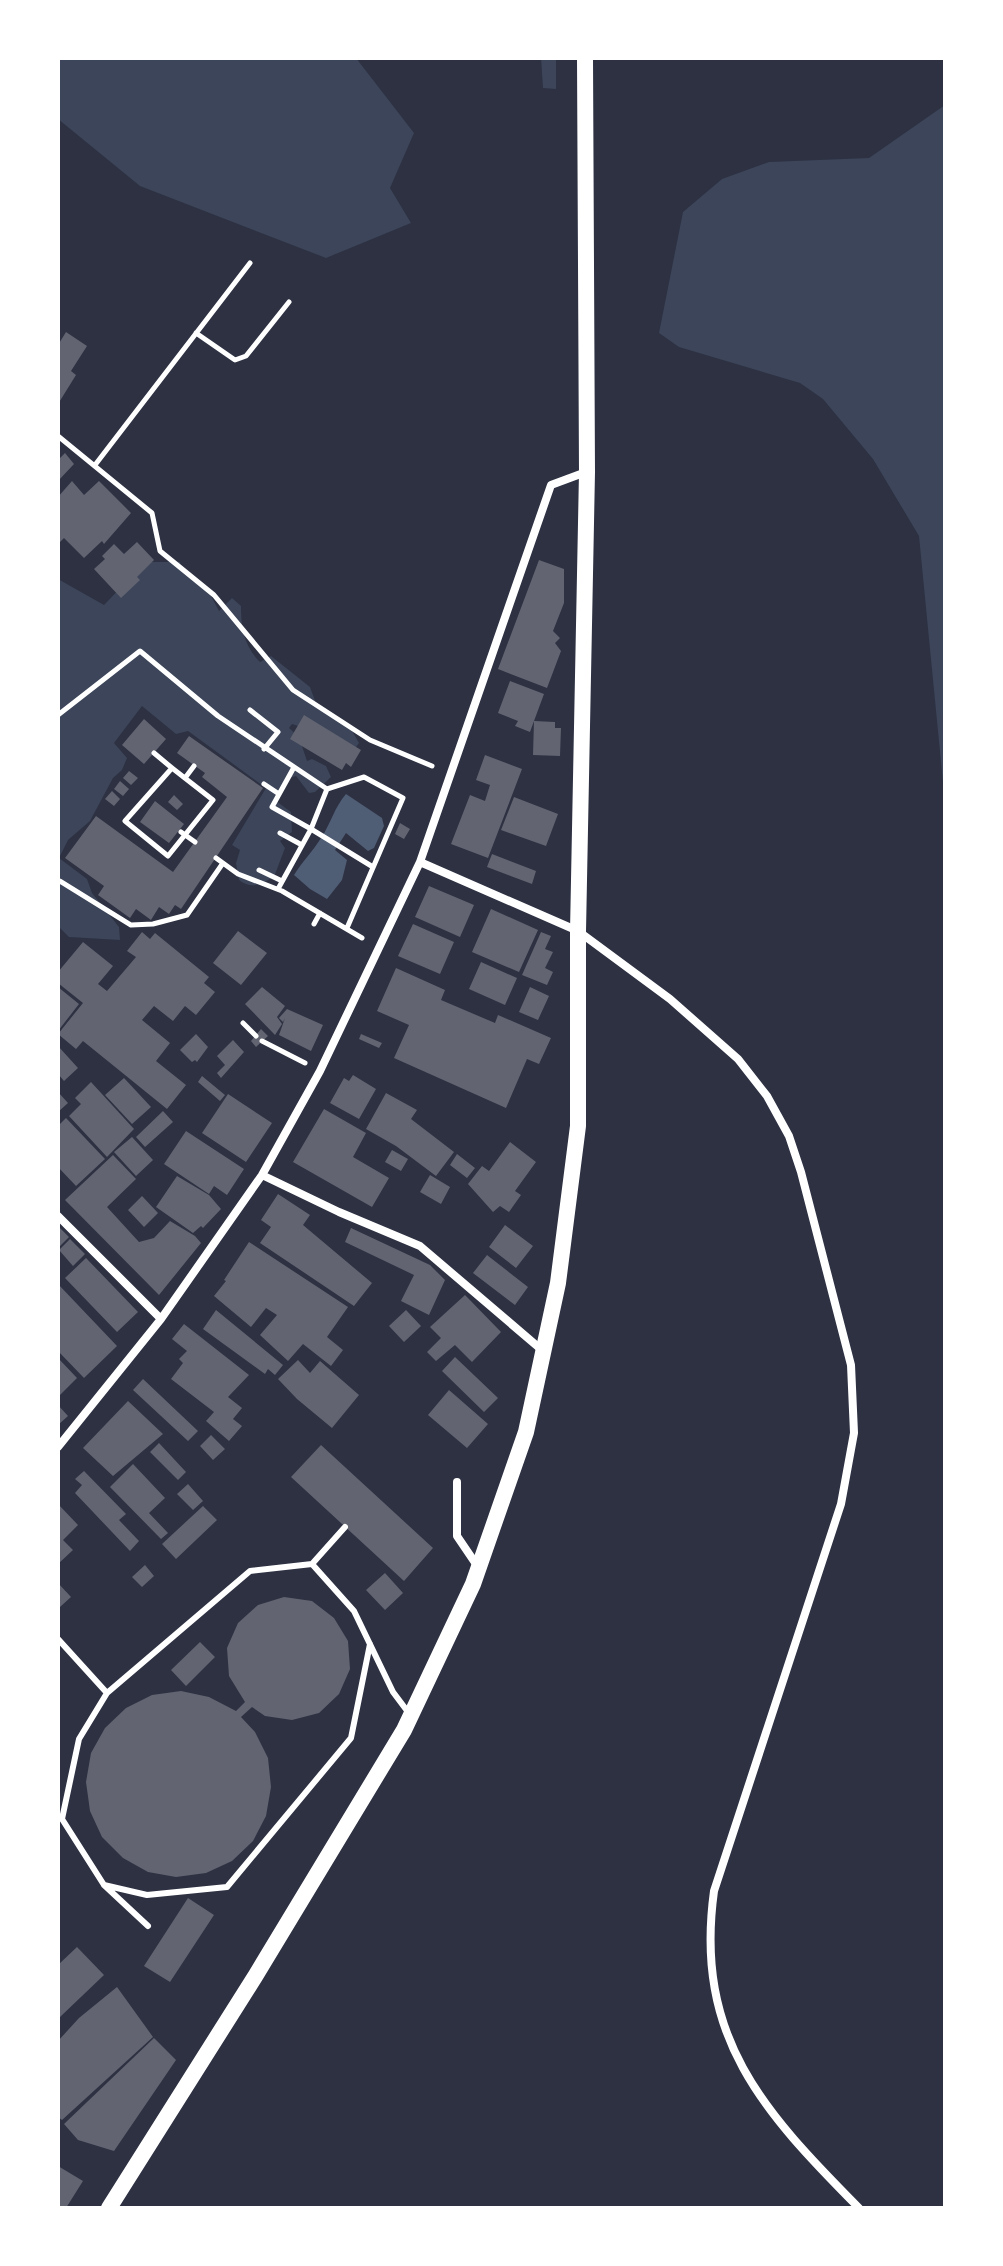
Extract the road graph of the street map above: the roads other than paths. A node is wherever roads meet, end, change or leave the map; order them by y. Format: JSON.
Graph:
{"nodes":[{"id":1,"x":585,"y":58,"type":"edge"},
{"id":2,"x":587,"y":472,"type":"junction"},
{"id":3,"x":420,"y":862,"type":"junction"},
{"id":4,"x":578,"y":931,"type":"junction"},
{"id":5,"x":262,"y":1175,"type":"junction"},
{"id":6,"x":58,"y":1216,"type":"edge"},
{"id":7,"x":161,"y":1319,"type":"junction"},
{"id":8,"x":543,"y":1351,"type":"junction"},
{"id":9,"x":58,"y":1447,"type":"edge"},
{"id":10,"x":457,"y":1482,"type":"dead end"},
{"id":11,"x":345,"y":1527,"type":"dead end"},
{"id":12,"x":312,"y":1564,"type":"junction"},
{"id":13,"x":478,"y":1568,"type":"junction"},
{"id":14,"x":58,"y":1639,"type":"edge"},
{"id":15,"x":370,"y":1644,"type":"junction"},
{"id":16,"x":107,"y":1693,"type":"junction"},
{"id":17,"x":411,"y":1716,"type":"junction"},
{"id":18,"x":60,"y":1818,"type":"edge"},
{"id":19,"x":104,"y":1885,"type":"junction"},
{"id":20,"x":148,"y":1926,"type":"dead end"},
{"id":21,"x":109,"y":2208,"type":"edge"},
{"id":22,"x":859,"y":2208,"type":"edge"}],
"edges":[{"from":1,"to":2,"type":"main road"},
{"from":2,"to":3,"type":"street"},
{"from":2,"to":4,"type":"main road"},
{"from":3,"to":4,"type":"street"},
{"from":3,"to":5,"type":"street"},
{"from":4,"to":8,"type":"main road"},
{"from":4,"to":22,"type":"street"},
{"from":5,"to":7,"type":"street"},
{"from":5,"to":8,"type":"street"},
{"from":6,"to":7,"type":"street"},
{"from":7,"to":9,"type":"street"},
{"from":8,"to":13,"type":"main road"},
{"from":10,"to":13,"type":"street"},
{"from":11,"to":12,"type":"lane"},
{"from":12,"to":15,"type":"lane"},
{"from":12,"to":16,"type":"lane"},
{"from":13,"to":17,"type":"main road"},
{"from":14,"to":16,"type":"lane"},
{"from":15,"to":17,"type":"lane"},
{"from":15,"to":19,"type":"lane"},
{"from":16,"to":18,"type":"lane"},
{"from":17,"to":21,"type":"main road"},
{"from":18,"to":19,"type":"lane"},
{"from":19,"to":20,"type":"lane"}]}
